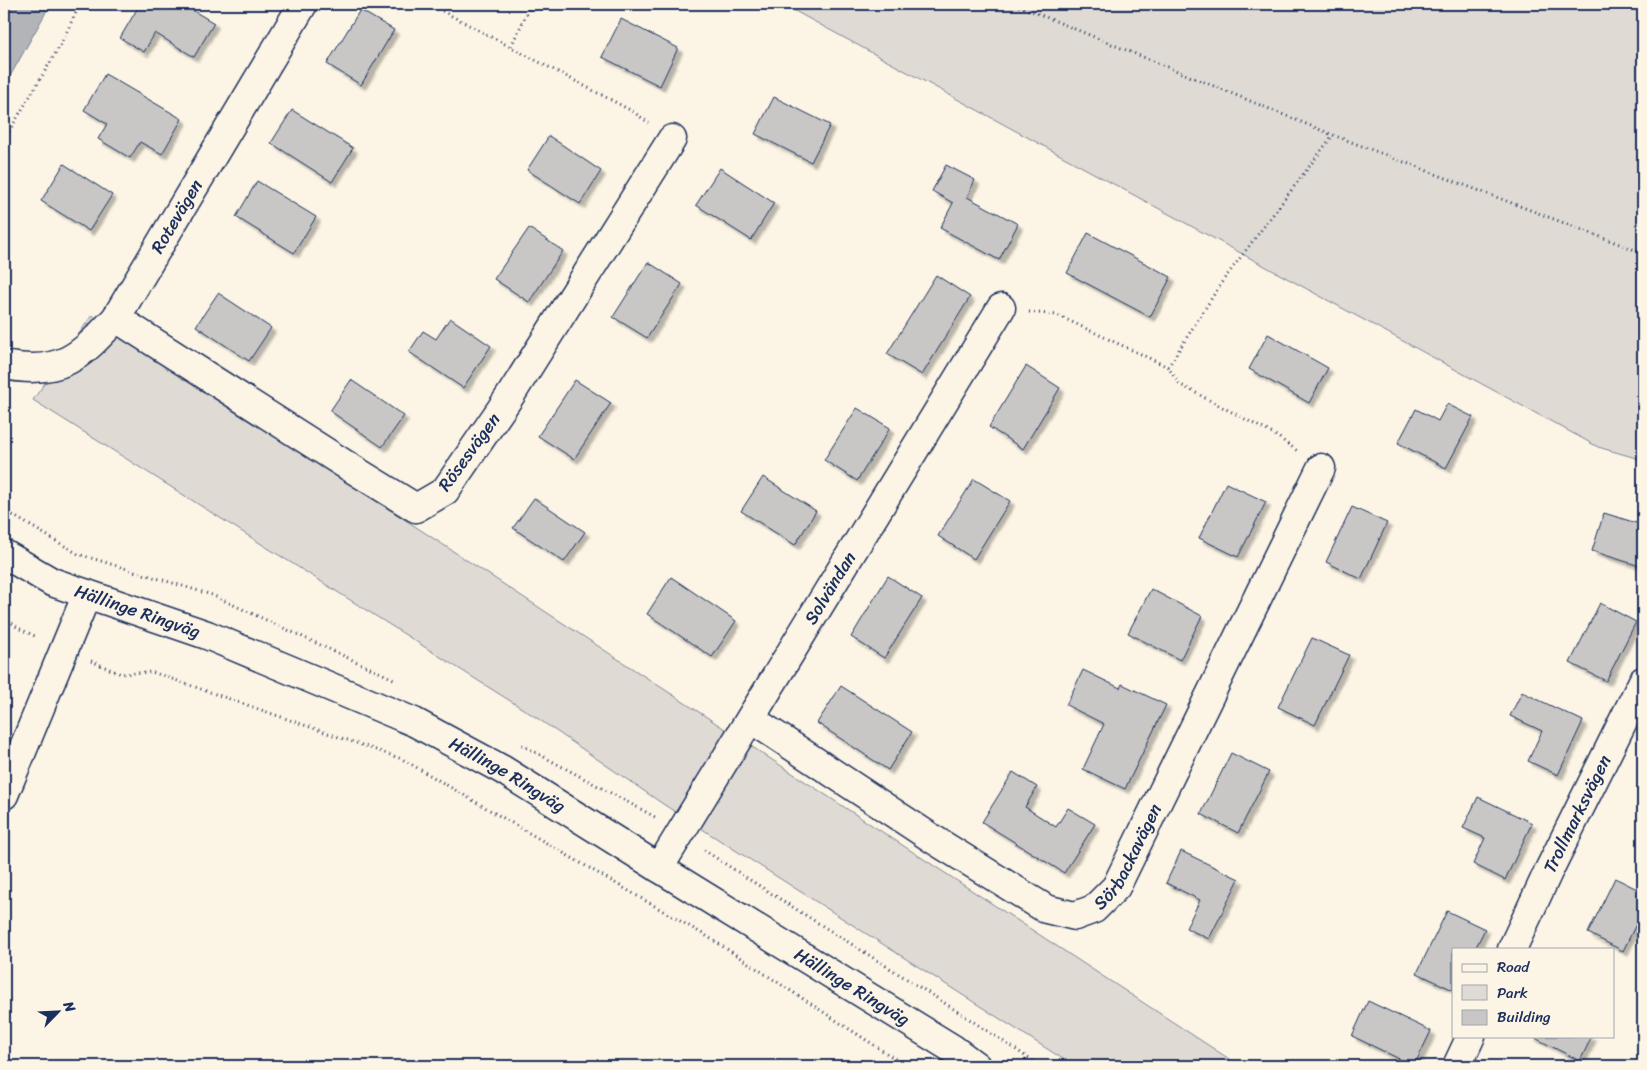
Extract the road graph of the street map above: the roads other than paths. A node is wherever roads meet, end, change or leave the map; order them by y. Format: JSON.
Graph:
{"nodes":[{"id":1,"x":303,"y":4,"type":"edge"},
{"id":2,"x":672,"y":139,"type":"road end"},
{"id":3,"x":1001,"y":308,"type":"road end"},
{"id":4,"x":116,"y":318,"type":"junction"},
{"id":5,"x":4,"y":365,"type":"edge"},
{"id":6,"x":1321,"y":468,"type":"road end"},
{"id":7,"x":4,"y":554,"type":"edge"},
{"id":8,"x":88,"y":594,"type":"junction"},
{"id":9,"x":1643,"y":681,"type":"edge"},
{"id":10,"x":751,"y":719,"type":"junction"},
{"id":11,"x":4,"y":795,"type":"edge"},
{"id":12,"x":659,"y":868,"type":"junction"},
{"id":13,"x":1512,"y":948,"type":"edge"},
{"id":14,"x":1470,"y":1038,"type":"edge"},
{"id":15,"x":976,"y":1066,"type":"edge"},
{"id":16,"x":1457,"y":1066,"type":"edge"}],
"edges":[{"from":1,"to":4,"type":"street","name":"Rotevägen"},
{"from":2,"to":4,"type":"street","name":"Rösesvägen"},
{"from":3,"to":10,"type":"street","name":"Solvändan"},
{"from":4,"to":5,"type":"street","name":"Rotevägen"},
{"from":6,"to":10,"type":"street","name":"Sörbackavägen"},
{"from":7,"to":8,"type":"street","name":"Hällinge Ringväg"},
{"from":8,"to":11,"type":"street"},
{"from":8,"to":12,"type":"street","name":"Hällinge Ringväg"},
{"from":9,"to":13,"type":"street","name":"Trollmarksvägen"},
{"from":10,"to":12,"type":"street","name":"Solvändan"},
{"from":12,"to":15,"type":"street","name":"Hällinge Ringväg"},
{"from":14,"to":16,"type":"street"}]}
